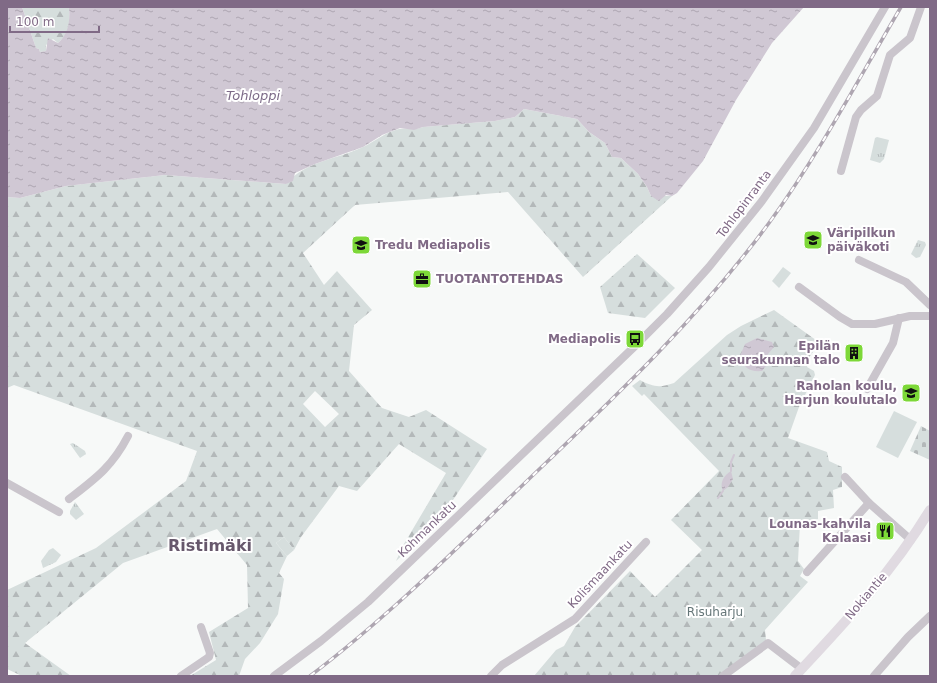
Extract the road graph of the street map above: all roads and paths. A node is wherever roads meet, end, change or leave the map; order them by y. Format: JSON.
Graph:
{"nodes":[{"id":1,"x":885,"y":7,"type":"edge"},
{"id":2,"x":921,"y":7,"type":"edge"},
{"id":3,"x":840,"y":171,"type":"dead end"},
{"id":4,"x":859,"y":260,"type":"dead end"},
{"id":5,"x":799,"y":287,"type":"dead end"},
{"id":6,"x":930,"y":305,"type":"edge"},
{"id":7,"x":930,"y":316,"type":"edge"},
{"id":8,"x":899,"y":318,"type":"junction"},
{"id":9,"x":867,"y":389,"type":"dead end"},
{"id":10,"x":589,"y":390,"type":"joint"},
{"id":11,"x":128,"y":436,"type":"dead end"},
{"id":12,"x":845,"y":478,"type":"dead end"},
{"id":13,"x":7,"y":483,"type":"edge"},
{"id":14,"x":69,"y":499,"type":"dead end"},
{"id":15,"x":869,"y":503,"type":"junction"},
{"id":16,"x":930,"y":510,"type":"edge"},
{"id":17,"x":59,"y":512,"type":"dead end"},
{"id":18,"x":911,"y":540,"type":"junction"},
{"id":19,"x":646,"y":542,"type":"dead end"},
{"id":20,"x":807,"y":572,"type":"dead end"},
{"id":21,"x":930,"y":616,"type":"edge"},
{"id":22,"x":201,"y":628,"type":"dead end"},
{"id":23,"x":798,"y":673,"type":"edge"},
{"id":24,"x":181,"y":676,"type":"edge"},
{"id":25,"x":274,"y":676,"type":"edge"},
{"id":26,"x":491,"y":676,"type":"edge"},
{"id":27,"x":723,"y":676,"type":"edge"},
{"id":28,"x":874,"y":676,"type":"edge"}],
"edges":[{"from":1,"to":10,"type":"street","name":"Tohlopinranta"},
{"from":2,"to":3,"type":"street"},
{"from":4,"to":6,"type":"street"},
{"from":5,"to":8,"type":"street"},
{"from":7,"to":8,"type":"street"},
{"from":8,"to":9,"type":"street"},
{"from":10,"to":25,"type":"street","name":"Kohmankatu"},
{"from":11,"to":14,"type":"street"},
{"from":12,"to":15,"type":"street"},
{"from":13,"to":17,"type":"street"},
{"from":15,"to":18,"type":"street"},
{"from":15,"to":20,"type":"street"},
{"from":16,"to":18,"type":"main road","name":"Nokiantie"},
{"from":18,"to":23,"type":"main road","name":"Nokiantie"},
{"from":19,"to":26,"type":"street","name":"Kolismaankatu"},
{"from":21,"to":28,"type":"street"},
{"from":22,"to":24,"type":"street"},
{"from":23,"to":27,"type":"street"}]}
